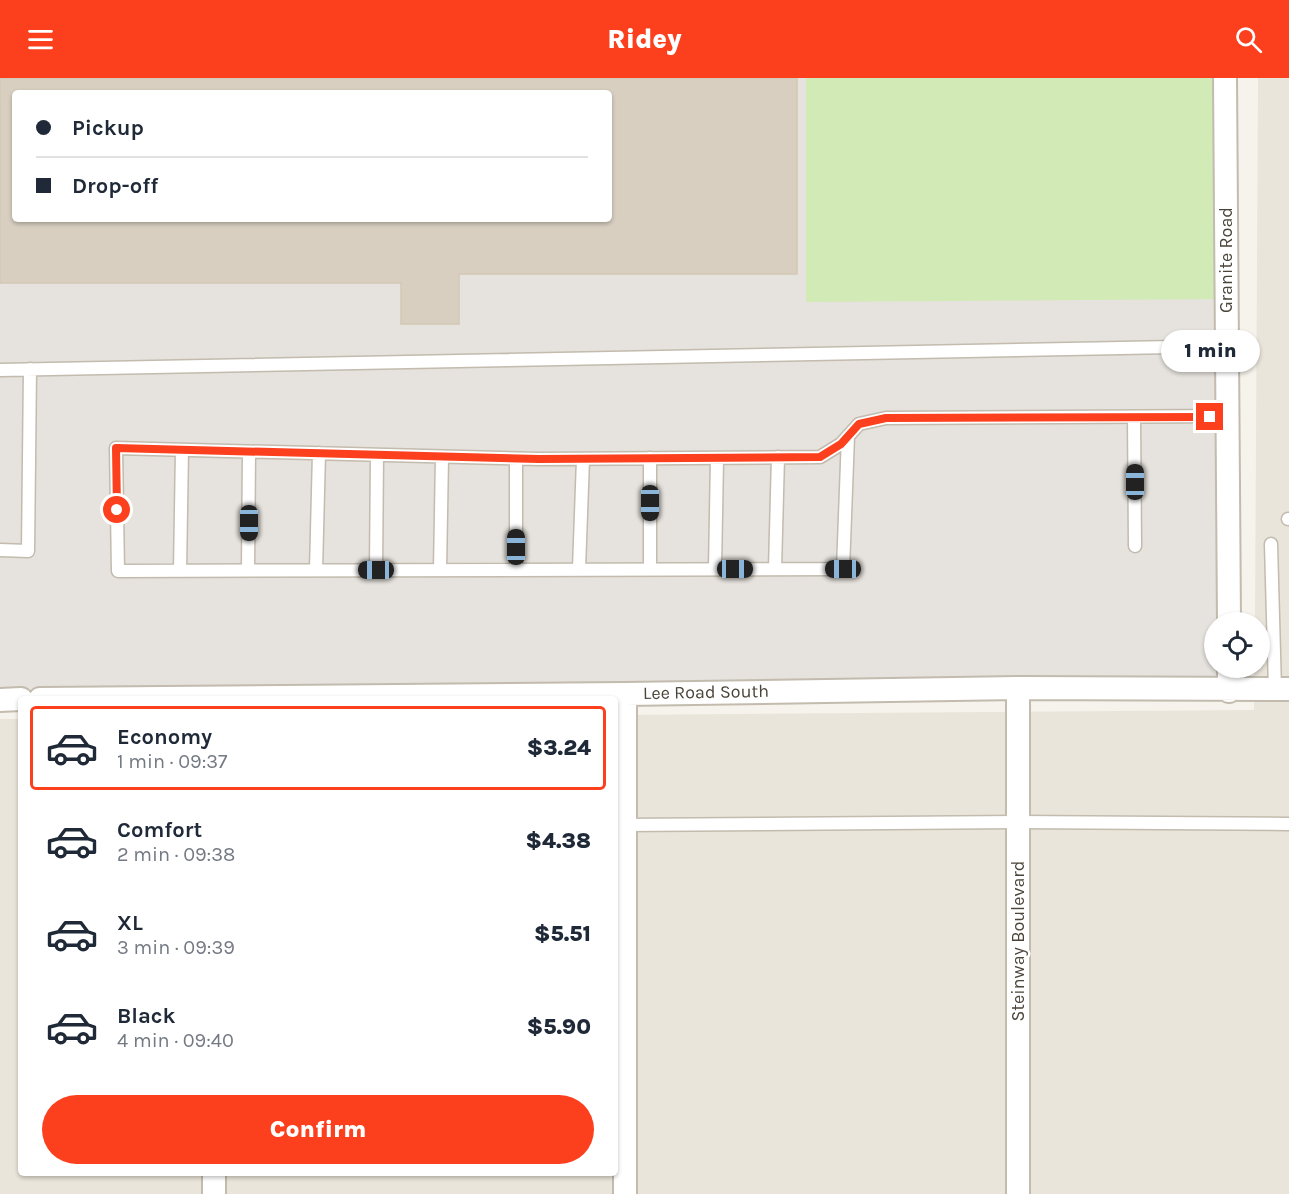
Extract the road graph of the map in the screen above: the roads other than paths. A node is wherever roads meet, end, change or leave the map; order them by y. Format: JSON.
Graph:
{"nodes":[{"id":1,"x":1225,"y":78,"type":"edge"},
{"id":2,"x":1226,"y":346,"type":"junction"},
{"id":3,"x":30,"y":369,"type":"junction"},
{"id":4,"x":0,"y":370,"type":"edge"},
{"id":5,"x":1227,"y":416,"type":"junction"},
{"id":6,"x":1134,"y":417,"type":"junction"},
{"id":7,"x":848,"y":436,"type":"junction"},
{"id":8,"x":182,"y":450,"type":"junction"},
{"id":9,"x":249,"y":452,"type":"junction"},
{"id":10,"x":319,"y":453,"type":"junction"},
{"id":11,"x":377,"y":455,"type":"junction"},
{"id":12,"x":441,"y":457,"type":"junction"},
{"id":13,"x":650,"y":458,"type":"junction"},
{"id":14,"x":717,"y":458,"type":"junction"},
{"id":15,"x":778,"y":458,"type":"junction"},
{"id":16,"x":516,"y":459,"type":"junction"},
{"id":17,"x":583,"y":459,"type":"junction"},
{"id":18,"x":1271,"y":544,"type":"dead end"},
{"id":19,"x":1135,"y":546,"type":"dead end"},
{"id":20,"x":0,"y":550,"type":"edge"},
{"id":21,"x":650,"y":569,"type":"junction"},
{"id":22,"x":715,"y":569,"type":"junction"},
{"id":23,"x":775,"y":569,"type":"junction"},
{"id":24,"x":248,"y":570,"type":"junction"},
{"id":25,"x":316,"y":570,"type":"junction"},
{"id":26,"x":376,"y":570,"type":"junction"},
{"id":27,"x":440,"y":570,"type":"junction"},
{"id":28,"x":516,"y":570,"type":"junction"},
{"id":29,"x":579,"y":570,"type":"junction"},
{"id":30,"x":180,"y":571,"type":"junction"},
{"id":31,"x":1228,"y":612,"type":"edge"},
{"id":32,"x":1229,"y":678,"type":"edge"},
{"id":33,"x":1018,"y":688,"type":"junction"},
{"id":34,"x":1282,"y":690,"type":"edge"},
{"id":35,"x":1229,"y":691,"type":"junction"},
{"id":36,"x":625,"y":694,"type":"junction"},
{"id":37,"x":418,"y":696,"type":"edge"},
{"id":38,"x":18,"y":699,"type":"edge"},
{"id":39,"x":0,"y":700,"type":"edge"},
{"id":40,"x":1018,"y":822,"type":"junction"},
{"id":41,"x":1289,"y":824,"type":"edge"},
{"id":42,"x":619,"y":825,"type":"edge"},
{"id":43,"x":214,"y":1176,"type":"edge"},
{"id":44,"x":214,"y":1194,"type":"edge"},
{"id":45,"x":625,"y":1194,"type":"edge"},
{"id":46,"x":1018,"y":1194,"type":"edge"}],
"edges":[{"from":1,"to":2,"type":"street","name":"Granite Road"},
{"from":2,"to":3,"type":"lane"},
{"from":2,"to":5,"type":"street","name":"Granite Road"},
{"from":3,"to":4,"type":"lane"},
{"from":3,"to":20,"type":"lane"},
{"from":5,"to":6,"type":"lane"},
{"from":5,"to":31,"type":"street","name":"Granite Road"},
{"from":6,"to":7,"type":"lane"},
{"from":6,"to":19,"type":"lane"},
{"from":7,"to":15,"type":"lane"},
{"from":7,"to":23,"type":"lane"},
{"from":8,"to":9,"type":"lane"},
{"from":8,"to":30,"type":"lane"},
{"from":8,"to":30,"type":"lane"},
{"from":9,"to":10,"type":"lane"},
{"from":9,"to":24,"type":"lane"},
{"from":10,"to":11,"type":"lane"},
{"from":10,"to":25,"type":"lane"},
{"from":11,"to":12,"type":"lane"},
{"from":11,"to":26,"type":"lane"},
{"from":12,"to":16,"type":"lane"},
{"from":12,"to":27,"type":"lane"},
{"from":13,"to":14,"type":"lane"},
{"from":13,"to":17,"type":"lane"},
{"from":13,"to":21,"type":"lane"},
{"from":14,"to":15,"type":"lane"},
{"from":14,"to":22,"type":"lane"},
{"from":15,"to":23,"type":"lane"},
{"from":16,"to":17,"type":"lane"},
{"from":16,"to":28,"type":"lane"},
{"from":17,"to":29,"type":"lane"},
{"from":18,"to":34,"type":"lane"},
{"from":21,"to":22,"type":"lane"},
{"from":21,"to":29,"type":"lane"},
{"from":22,"to":23,"type":"lane"},
{"from":24,"to":25,"type":"lane"},
{"from":24,"to":30,"type":"lane"},
{"from":25,"to":26,"type":"lane"},
{"from":26,"to":27,"type":"lane"},
{"from":27,"to":28,"type":"lane"},
{"from":28,"to":29,"type":"lane"},
{"from":32,"to":35,"type":"street"},
{"from":33,"to":35,"type":"street","name":"Lee Road South"},
{"from":33,"to":36,"type":"street","name":"Lee Road South"},
{"from":33,"to":40,"type":"street","name":"Steinway Boulevard"},
{"from":34,"to":35,"type":"street","name":"Lee Road South"},
{"from":36,"to":37,"type":"street","name":"Lee Road South"},
{"from":36,"to":42,"type":"street"},
{"from":38,"to":39,"type":"street"},
{"from":40,"to":41,"type":"lane"},
{"from":40,"to":42,"type":"lane"},
{"from":40,"to":46,"type":"street","name":"Steinway Boulevard"},
{"from":42,"to":45,"type":"street"},
{"from":43,"to":44,"type":"street"}]}
